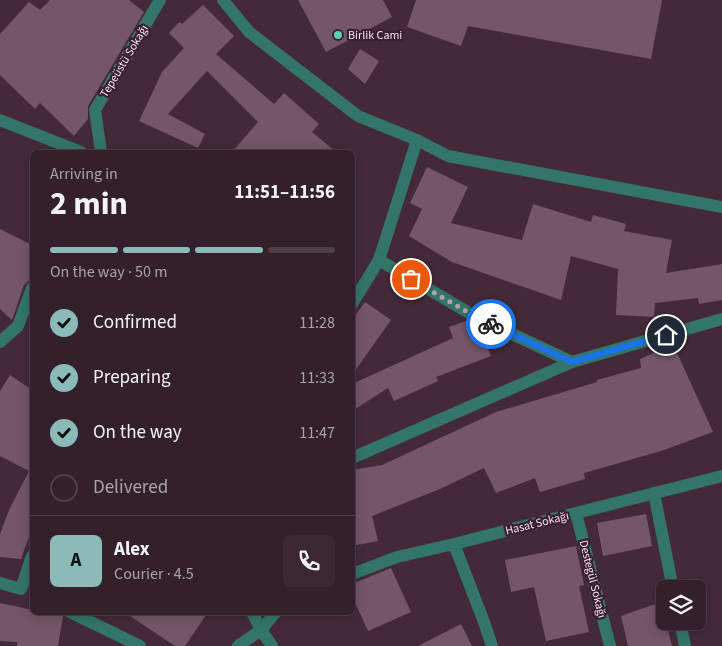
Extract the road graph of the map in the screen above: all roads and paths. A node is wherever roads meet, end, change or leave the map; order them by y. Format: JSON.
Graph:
{"nodes":[{"id":1,"x":160,"y":0,"type":"edge"},
{"id":2,"x":223,"y":0,"type":"edge"},
{"id":3,"x":0,"y":120,"type":"edge"},
{"id":4,"x":417,"y":140,"type":"junction"},
{"id":5,"x":77,"y":150,"type":"edge"},
{"id":6,"x":101,"y":150,"type":"edge"},
{"id":7,"x":722,"y":207,"type":"edge"},
{"id":8,"x":379,"y":260,"type":"junction"},
{"id":9,"x":30,"y":293,"type":"edge"},
{"id":10,"x":355,"y":299,"type":"edge"},
{"id":11,"x":722,"y":319,"type":"edge"},
{"id":12,"x":0,"y":342,"type":"edge"},
{"id":13,"x":572,"y":362,"type":"junction"},
{"id":14,"x":355,"y":457,"type":"edge"},
{"id":15,"x":722,"y":476,"type":"edge"},
{"id":16,"x":654,"y":493,"type":"junction"},
{"id":17,"x":576,"y":513,"type":"junction"},
{"id":18,"x":454,"y":544,"type":"junction"},
{"id":19,"x":30,"y":570,"type":"edge"},
{"id":20,"x":355,"y":573,"type":"edge"},
{"id":21,"x":671,"y":580,"type":"edge"},
{"id":22,"x":0,"y":583,"type":"edge"},
{"id":23,"x":27,"y":591,"type":"edge"},
{"id":24,"x":76,"y":615,"type":"edge"},
{"id":25,"x":254,"y":615,"type":"edge"},
{"id":26,"x":274,"y":615,"type":"edge"},
{"id":27,"x":261,"y":630,"type":"junction"},
{"id":28,"x":682,"y":630,"type":"edge"},
{"id":29,"x":140,"y":646,"type":"edge"},
{"id":30,"x":238,"y":646,"type":"edge"},
{"id":31,"x":272,"y":646,"type":"edge"},
{"id":32,"x":492,"y":646,"type":"edge"},
{"id":33,"x":610,"y":646,"type":"edge"},
{"id":34,"x":685,"y":646,"type":"edge"}],
"edges":[{"from":1,"to":6,"type":"street","name":"Tepeüstü Sokağı"},
{"from":2,"to":4,"type":"street"},
{"from":3,"to":5,"type":"street"},
{"from":4,"to":7,"type":"street"},
{"from":4,"to":8,"type":"street"},
{"from":8,"to":10,"type":"street"},
{"from":8,"to":13,"type":"street"},
{"from":9,"to":12,"type":"street"},
{"from":11,"to":13,"type":"street"},
{"from":13,"to":14,"type":"street"},
{"from":15,"to":16,"type":"street","name":"Hasat Sokağı"},
{"from":16,"to":17,"type":"street","name":"Hasat Sokağı"},
{"from":16,"to":21,"type":"street"},
{"from":17,"to":18,"type":"street","name":"Hasat Sokağı"},
{"from":17,"to":33,"type":"street","name":"Destegül Sokağı"},
{"from":18,"to":20,"type":"street","name":"Hasat Sokağı"},
{"from":18,"to":32,"type":"street"},
{"from":19,"to":23,"type":"street"},
{"from":22,"to":23,"type":"street"},
{"from":24,"to":29,"type":"street"},
{"from":25,"to":27,"type":"street"},
{"from":26,"to":27,"type":"street"},
{"from":27,"to":30,"type":"street"},
{"from":27,"to":31,"type":"street"},
{"from":28,"to":34,"type":"street"}]}
